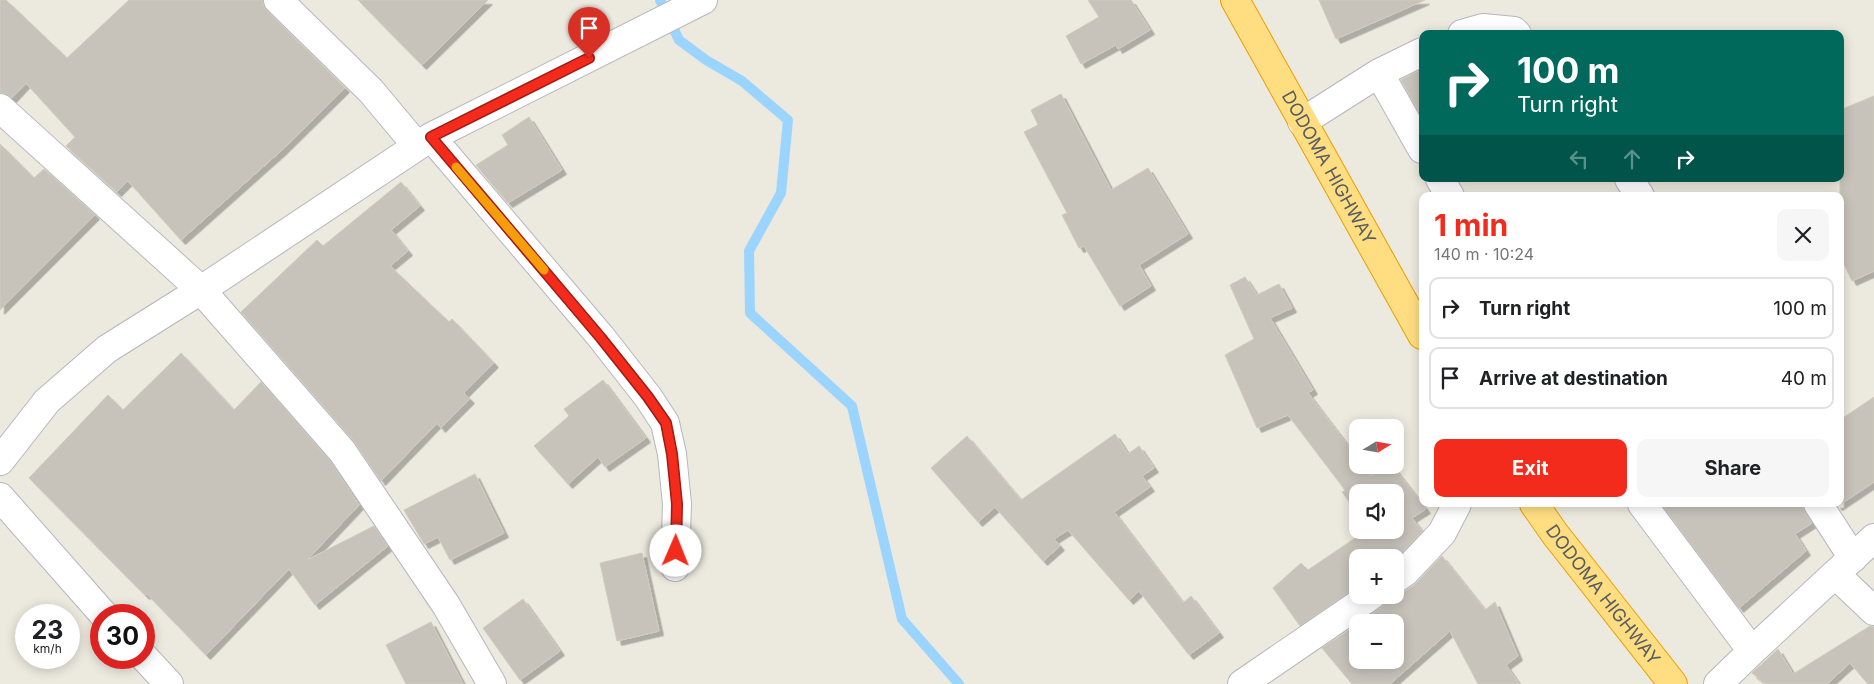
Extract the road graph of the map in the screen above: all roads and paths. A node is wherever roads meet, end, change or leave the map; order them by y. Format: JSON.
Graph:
{"nodes":[{"id":1,"x":278,"y":0,"type":"edge"},
{"id":2,"x":703,"y":0,"type":"edge"},
{"id":3,"x":1235,"y":0,"type":"edge"},
{"id":4,"x":1476,"y":30,"type":"edge"},
{"id":5,"x":1504,"y":30,"type":"edge"},
{"id":6,"x":1419,"y":53,"type":"edge"},
{"id":7,"x":1379,"y":73,"type":"junction"},
{"id":8,"x":0,"y":108,"type":"edge"},
{"id":9,"x":1302,"y":122,"type":"junction"},
{"id":10,"x":424,"y":142,"type":"junction"},
{"id":11,"x":1419,"y":143,"type":"edge"},
{"id":12,"x":201,"y":290,"type":"junction"},
{"id":13,"x":1419,"y":330,"type":"edge"},
{"id":14,"x":0,"y":461,"type":"edge"},
{"id":15,"x":0,"y":496,"type":"edge"},
{"id":16,"x":1455,"y":507,"type":"edge"},
{"id":17,"x":1536,"y":507,"type":"edge"},
{"id":18,"x":1644,"y":507,"type":"edge"},
{"id":19,"x":1819,"y":507,"type":"edge"},
{"id":20,"x":1874,"y":538,"type":"edge"},
{"id":21,"x":1844,"y":566,"type":"junction"},
{"id":22,"x":675,"y":567,"type":"dead end"},
{"id":23,"x":1404,"y":573,"type":"edge"},
{"id":24,"x":94,"y":604,"type":"edge"},
{"id":25,"x":1359,"y":604,"type":"edge"},
{"id":26,"x":1874,"y":611,"type":"edge"},
{"id":27,"x":1752,"y":651,"type":"junction"},
{"id":28,"x":155,"y":669,"type":"edge"},
{"id":29,"x":1724,"y":682,"type":"edge"},
{"id":30,"x":169,"y":684,"type":"edge"},
{"id":31,"x":492,"y":684,"type":"edge"},
{"id":32,"x":1242,"y":684,"type":"edge"},
{"id":33,"x":1673,"y":684,"type":"edge"}],
"edges":[{"from":1,"to":10,"type":"street"},
{"from":2,"to":10,"type":"street"},
{"from":3,"to":9,"type":"highway","name":"DODOMA HIGHWAY"},
{"from":4,"to":5,"type":"street"},
{"from":6,"to":7,"type":"street"},
{"from":7,"to":9,"type":"street"},
{"from":7,"to":11,"type":"street"},
{"from":8,"to":12,"type":"street"},
{"from":9,"to":13,"type":"highway","name":"DODOMA HIGHWAY"},
{"from":10,"to":12,"type":"street"},
{"from":10,"to":22,"type":"street"},
{"from":12,"to":14,"type":"street"},
{"from":12,"to":31,"type":"street"},
{"from":15,"to":24,"type":"street"},
{"from":16,"to":23,"type":"street"},
{"from":17,"to":33,"type":"highway","name":"DODOMA HIGHWAY"},
{"from":18,"to":27,"type":"street"},
{"from":19,"to":21,"type":"street"},
{"from":20,"to":21,"type":"street"},
{"from":21,"to":26,"type":"street"},
{"from":21,"to":27,"type":"street"},
{"from":25,"to":32,"type":"street"},
{"from":27,"to":29,"type":"street"},
{"from":28,"to":30,"type":"street"}]}
